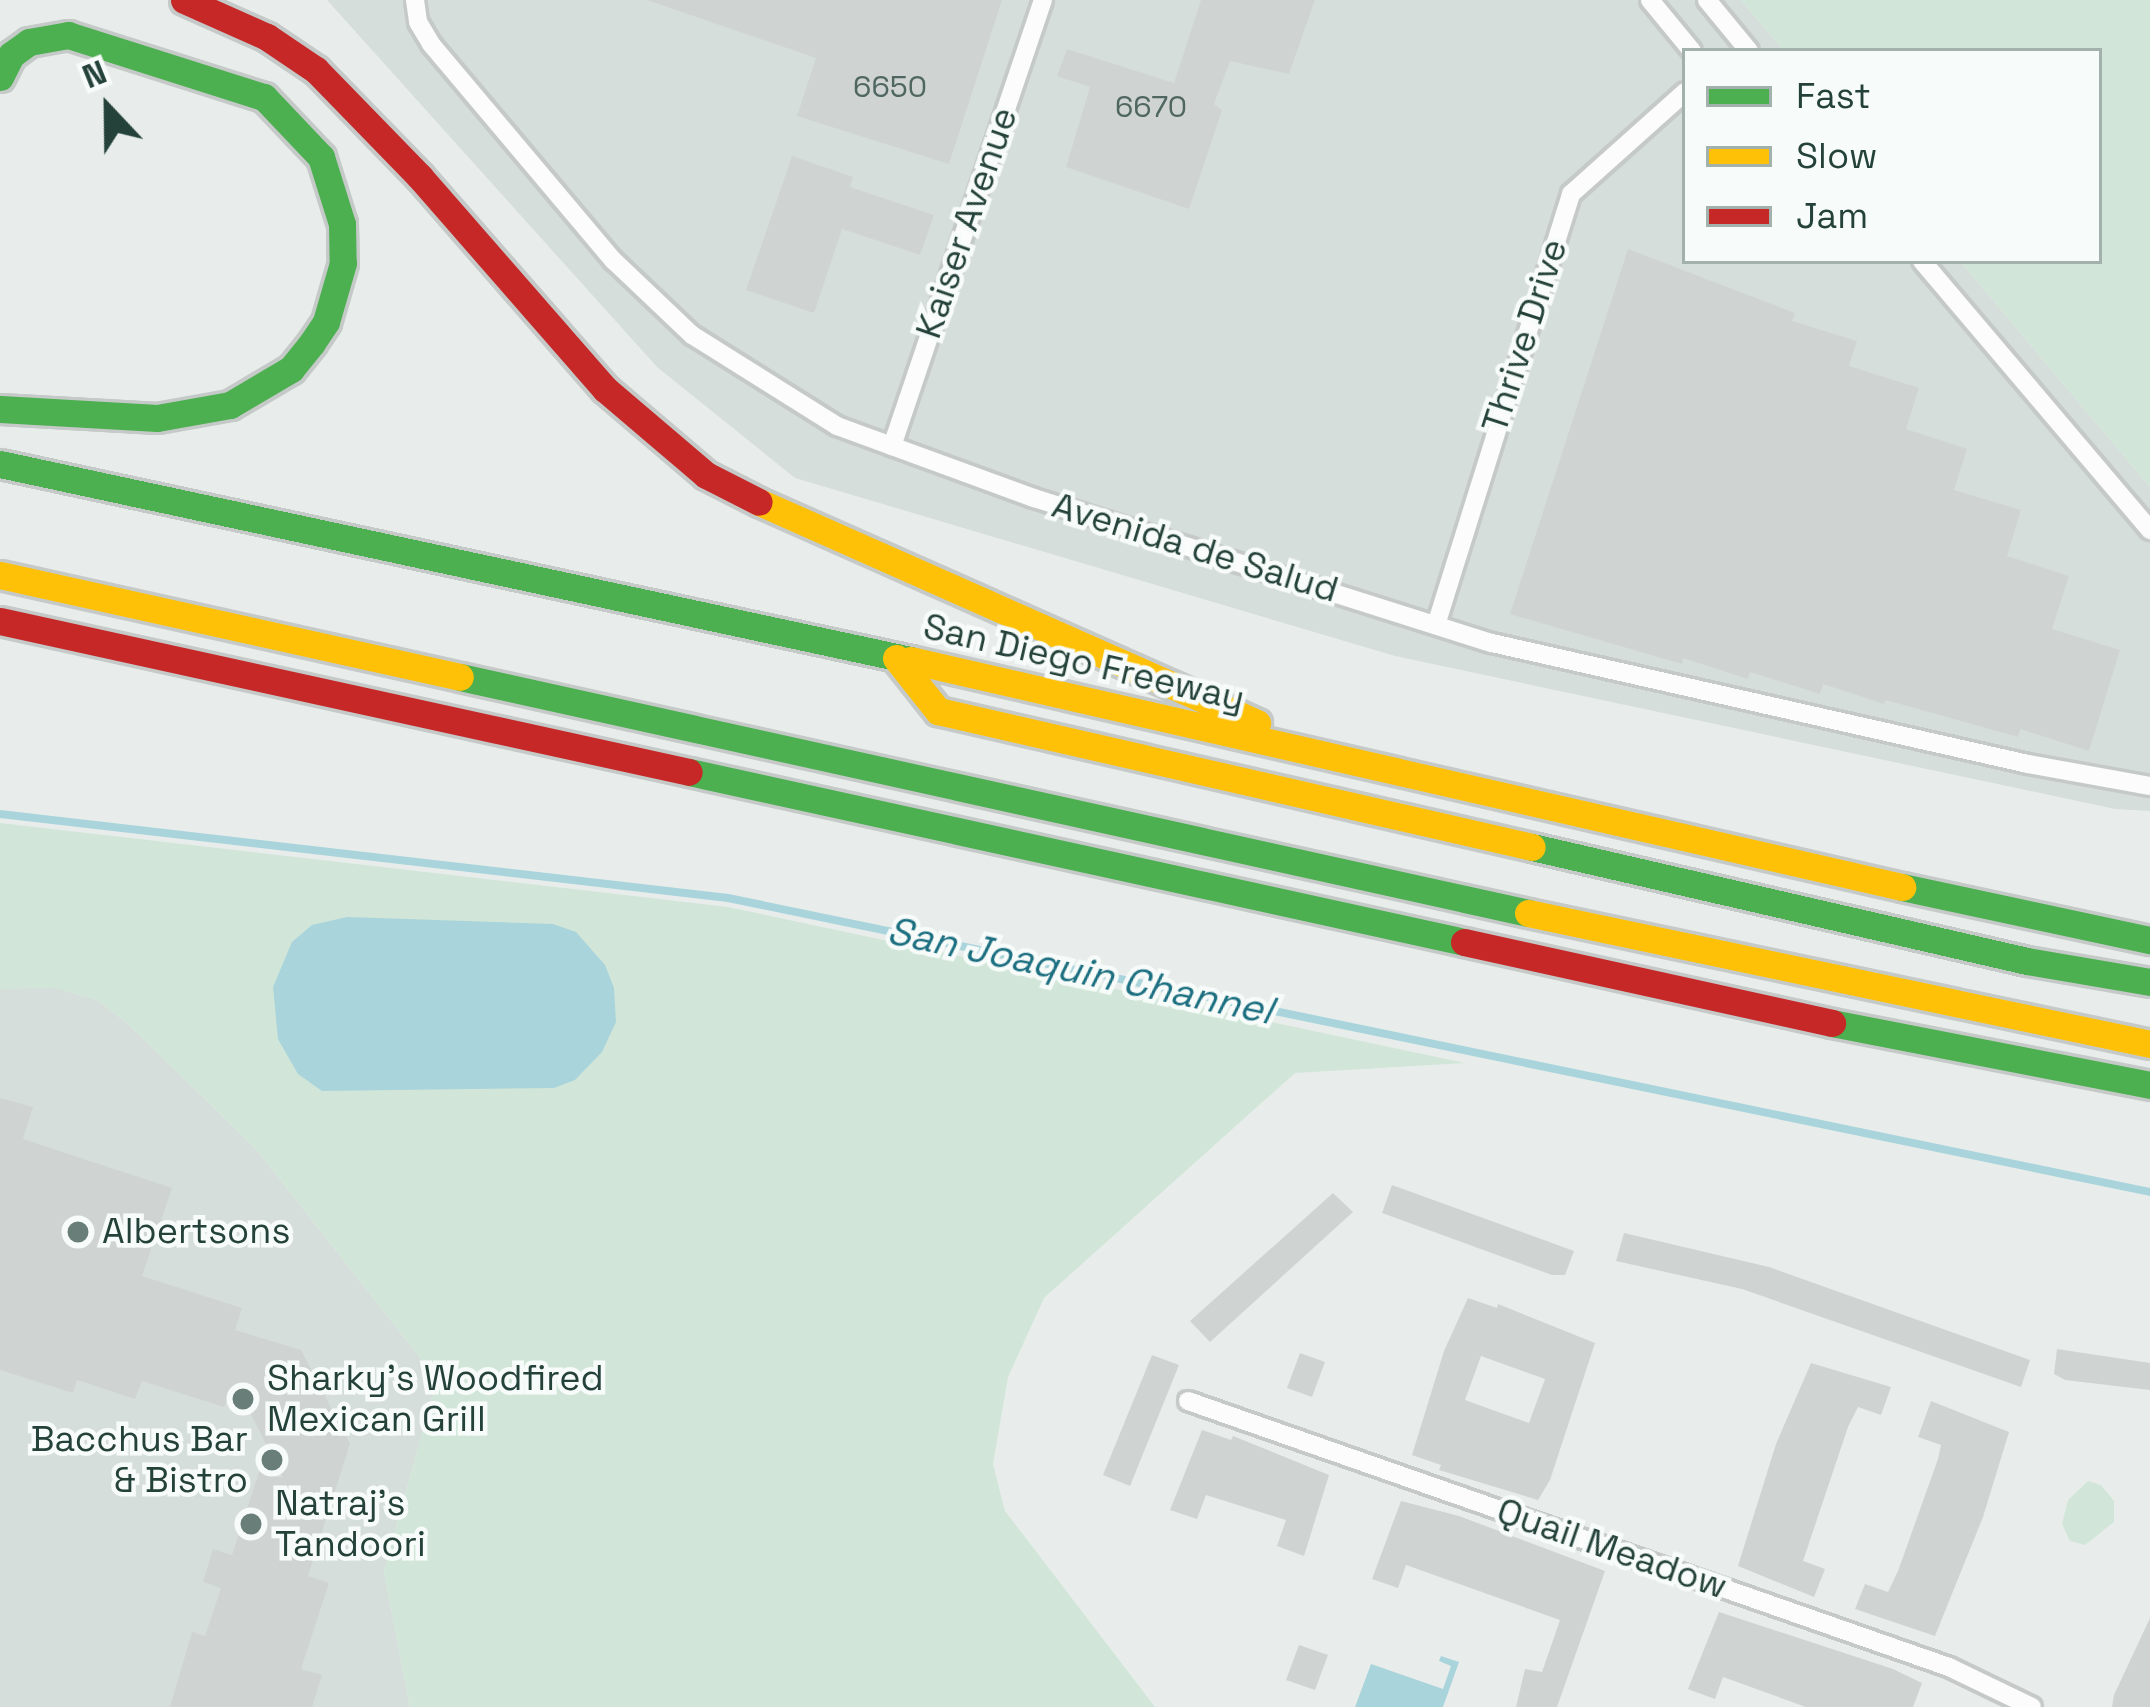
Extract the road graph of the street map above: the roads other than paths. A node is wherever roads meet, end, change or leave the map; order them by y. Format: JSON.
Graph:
{"nodes":[{"id":1,"x":184,"y":0,"type":"edge"},
{"id":2,"x":1043,"y":0,"type":"edge"},
{"id":3,"x":1650,"y":0,"type":"edge"},
{"id":4,"x":1707,"y":0,"type":"edge"},
{"id":5,"x":415,"y":2,"type":"edge"},
{"id":6,"x":1690,"y":48,"type":"edge"},
{"id":7,"x":1741,"y":48,"type":"edge"},
{"id":8,"x":0,"y":77,"type":"edge"},
{"id":9,"x":1682,"y":95,"type":"edge"},
{"id":10,"x":1925,"y":264,"type":"edge"},
{"id":11,"x":0,"y":409,"type":"edge"},
{"id":12,"x":892,"y":446,"type":"junction"},
{"id":13,"x":0,"y":464,"type":"edge"},
{"id":14,"x":2150,"y":530,"type":"edge"},
{"id":15,"x":0,"y":575,"type":"edge"},
{"id":16,"x":0,"y":621,"type":"edge"},
{"id":17,"x":1436,"y":625,"type":"junction"},
{"id":18,"x":87,"y":638,"type":"junction"},
{"id":19,"x":0,"y":646,"type":"edge"},
{"id":20,"x":896,"y":658,"type":"junction"},
{"id":21,"x":1326,"y":754,"type":"junction"},
{"id":22,"x":2150,"y":786,"type":"edge"},
{"id":23,"x":2150,"y":940,"type":"edge"},
{"id":24,"x":2150,"y":982,"type":"edge"},
{"id":25,"x":2150,"y":1044,"type":"edge"},
{"id":26,"x":2150,"y":1085,"type":"edge"},
{"id":27,"x":1188,"y":1401,"type":"dead end"},
{"id":28,"x":2023,"y":1705,"type":"edge"}],
"edges":[{"from":1,"to":21,"type":"highway"},
{"from":2,"to":12,"type":"street","name":"Kaiser Avenue"},
{"from":3,"to":6,"type":"street"},
{"from":4,"to":7,"type":"street"},
{"from":5,"to":12,"type":"street","name":"Avenida de Salud"},
{"from":8,"to":11,"type":"highway"},
{"from":9,"to":17,"type":"street","name":"Thrive Drive"},
{"from":10,"to":14,"type":"street"},
{"from":12,"to":17,"type":"street","name":"Avenida de Salud"},
{"from":13,"to":20,"type":"highway","name":"San Diego Freeway"},
{"from":15,"to":25,"type":"highway"},
{"from":16,"to":18,"type":"highway"},
{"from":17,"to":22,"type":"street","name":"Avenida de Salud"},
{"from":18,"to":19,"type":"highway"},
{"from":18,"to":26,"type":"highway"},
{"from":20,"to":21,"type":"highway","name":"San Diego Freeway"},
{"from":20,"to":24,"type":"highway"},
{"from":21,"to":23,"type":"highway","name":"San Diego Freeway"},
{"from":27,"to":28,"type":"street","name":"Quail Meadow"}]}
